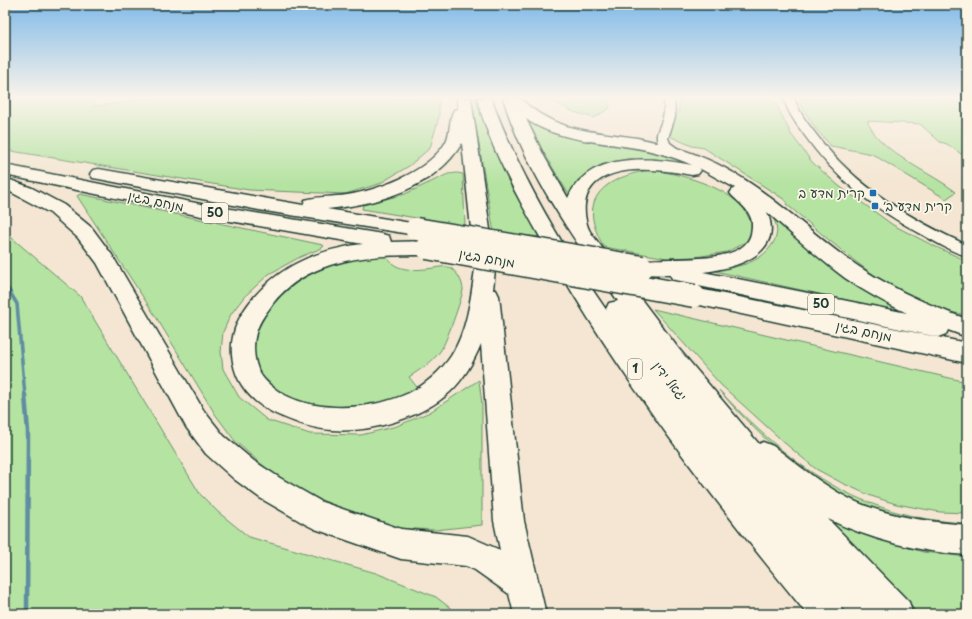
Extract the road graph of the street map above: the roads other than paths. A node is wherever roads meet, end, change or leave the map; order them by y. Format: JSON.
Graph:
{"nodes":[{"id":1,"x":458,"y":127,"type":"edge"},
{"id":2,"x":468,"y":127,"type":"edge"},
{"id":3,"x":495,"y":127,"type":"edge"},
{"id":4,"x":511,"y":127,"type":"edge"},
{"id":5,"x":524,"y":127,"type":"edge"},
{"id":6,"x":555,"y":127,"type":"edge"},
{"id":7,"x":665,"y":127,"type":"edge"},
{"id":8,"x":805,"y":127,"type":"edge"},
{"id":9,"x":663,"y":132,"type":"junction"},
{"id":10,"x":630,"y":142,"type":"junction"},
{"id":11,"x":679,"y":154,"type":"junction"},
{"id":12,"x":5,"y":157,"type":"edge"},
{"id":13,"x":5,"y":170,"type":"edge"},
{"id":14,"x":5,"y":183,"type":"edge"},
{"id":15,"x":259,"y":204,"type":"junction"},
{"id":16,"x":581,"y":233,"type":"junction"},
{"id":17,"x":422,"y":238,"type":"junction"},
{"id":18,"x":967,"y":251,"type":"edge"},
{"id":19,"x":485,"y":269,"type":"junction"},
{"id":20,"x":676,"y":271,"type":"junction"},
{"id":21,"x":967,"y":328,"type":"edge"},
{"id":22,"x":967,"y":334,"type":"edge"},
{"id":23,"x":967,"y":353,"type":"edge"},
{"id":24,"x":727,"y":427,"type":"junction"},
{"id":25,"x":967,"y":540,"type":"edge"},
{"id":26,"x":522,"y":584,"type":"junction"},
{"id":27,"x":530,"y":614,"type":"edge"},
{"id":28,"x":828,"y":614,"type":"edge"},
{"id":29,"x":870,"y":614,"type":"edge"},
{"id":30,"x":897,"y":614,"type":"edge"}],
"edges":[{"from":1,"to":15,"type":"highway"},
{"from":2,"to":19,"type":"highway"},
{"from":3,"to":28,"type":"highway","name":"יגאל ידין","number":"1"},
{"from":4,"to":29,"type":"highway","name":"יגאל ידין","number":"1"},
{"from":5,"to":16,"type":"highway"},
{"from":6,"to":10,"type":"highway"},
{"from":7,"to":9,"type":"street"},
{"from":8,"to":18,"type":"street"},
{"from":9,"to":10,"type":"street"},
{"from":9,"to":11,"type":"street"},
{"from":10,"to":11,"type":"highway"},
{"from":11,"to":21,"type":"highway"},
{"from":12,"to":15,"type":"highway","name":"מנחם בגין","number":"50"},
{"from":13,"to":17,"type":"highway","name":"מנחם בגין","number":"50"},
{"from":14,"to":26,"type":"highway"},
{"from":15,"to":17,"type":"highway","name":"מנחם בגין","number":"50"},
{"from":16,"to":20,"type":"highway"},
{"from":16,"to":24,"type":"highway"},
{"from":17,"to":19,"type":"highway"},
{"from":17,"to":20,"type":"highway","name":"מנחם בגין","number":"50","bridge":true},
{"from":17,"to":23,"type":"highway","name":"מנחם בגין","number":"50","bridge":true},
{"from":19,"to":26,"type":"highway"},
{"from":20,"to":22,"type":"highway","name":"מנחם בגין","number":"50"},
{"from":24,"to":25,"type":"highway"},
{"from":24,"to":30,"type":"highway"},
{"from":26,"to":27,"type":"highway"}]}
